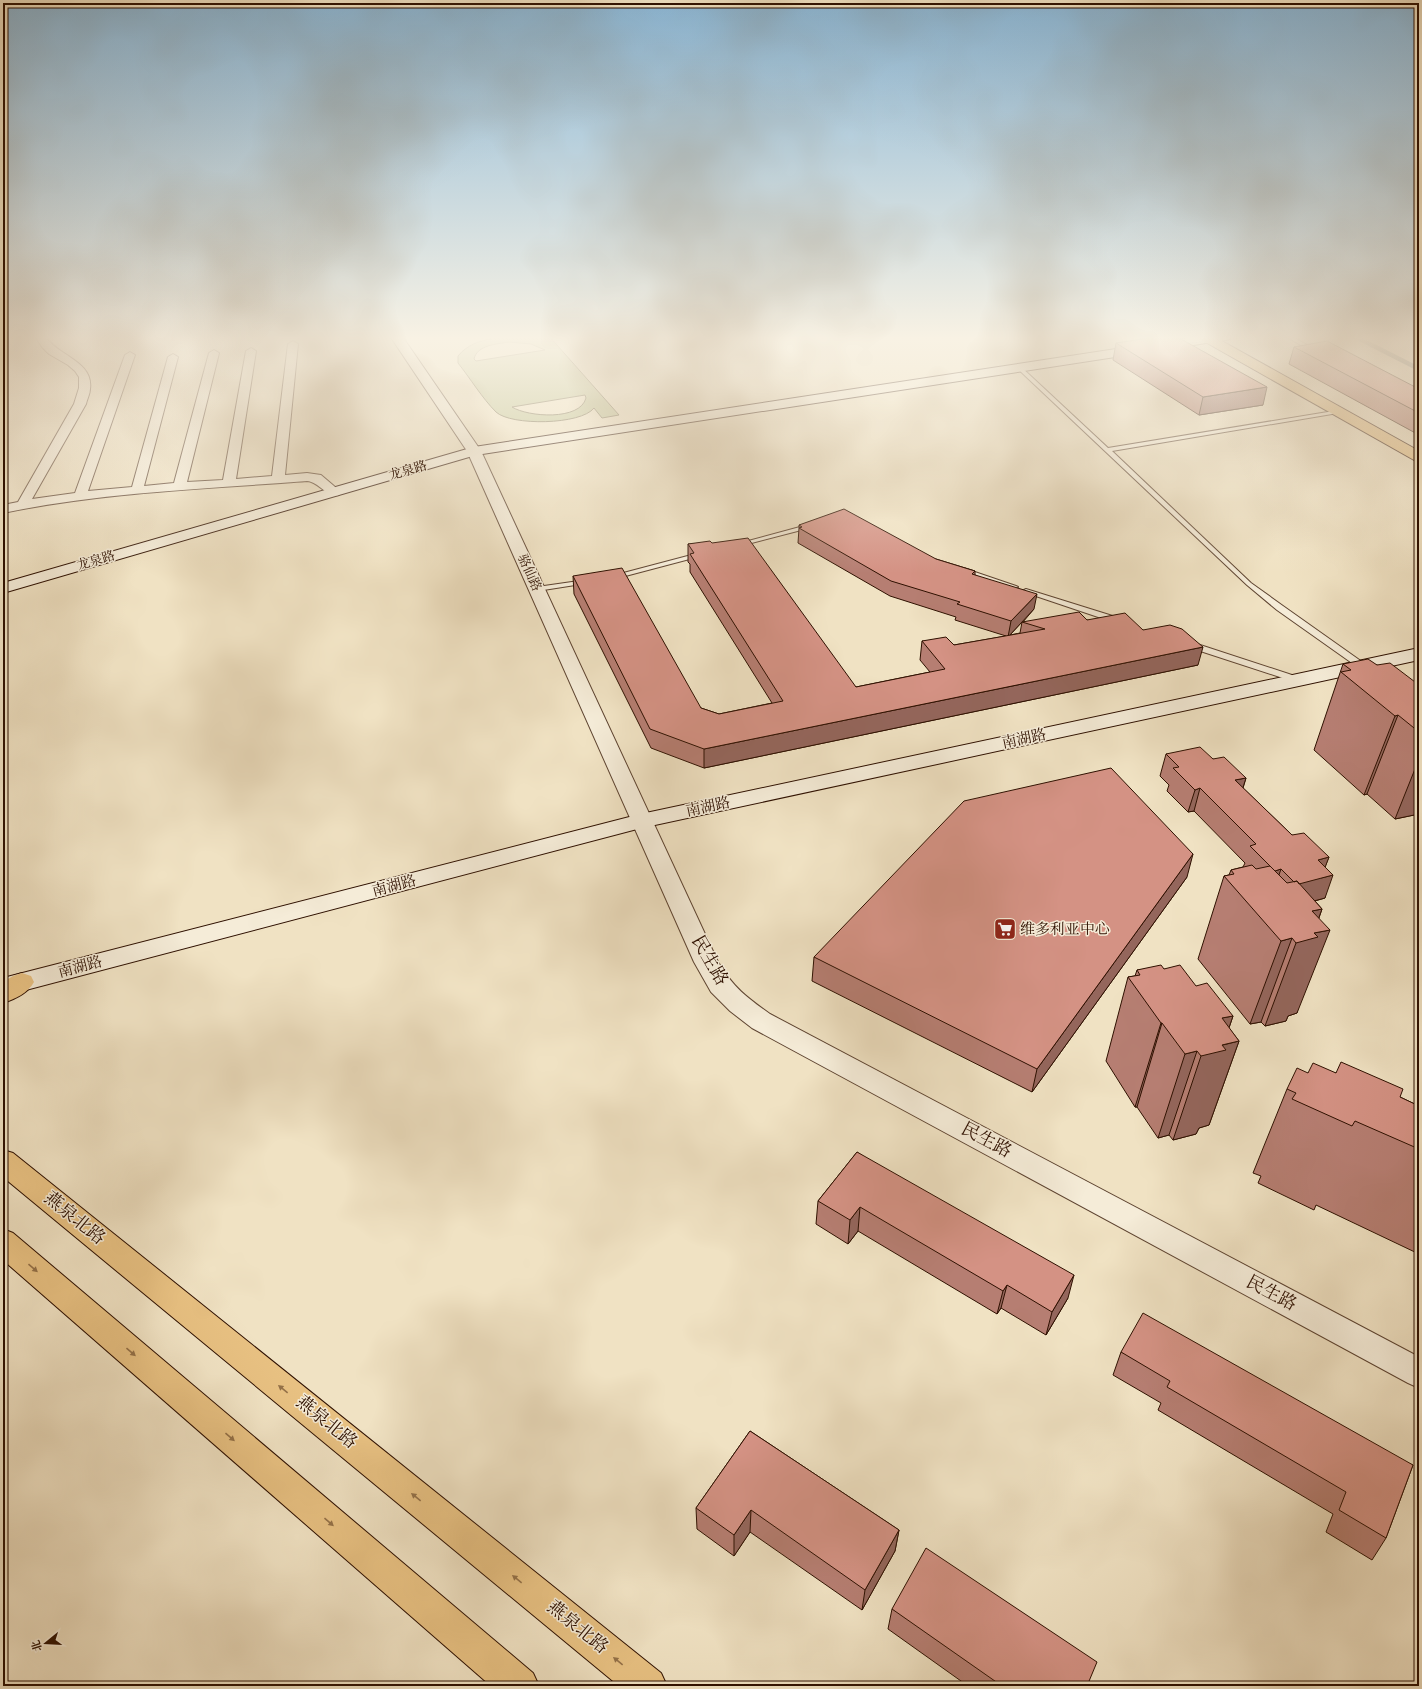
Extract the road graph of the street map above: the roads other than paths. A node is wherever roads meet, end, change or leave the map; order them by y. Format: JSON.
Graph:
{"nodes":[{"id":1,"x":74,"y":415,"type":"edge"},
{"id":2,"x":109,"y":415,"type":"edge"},
{"id":3,"x":157,"y":415,"type":"edge"},
{"id":4,"x":198,"y":415,"type":"edge"},
{"id":5,"x":240,"y":415,"type":"edge"},
{"id":6,"x":285,"y":415,"type":"edge"},
{"id":7,"x":449,"y":415,"type":"edge"},
{"id":8,"x":712,"y":415,"type":"edge"},
{"id":9,"x":1070,"y":415,"type":"edge"},
{"id":10,"x":1315,"y":415,"type":"edge"},
{"id":11,"x":1345,"y":415,"type":"edge"},
{"id":12,"x":1368,"y":415,"type":"edge"},
{"id":13,"x":1419,"y":443,"type":"edge"},
{"id":14,"x":1107,"y":450,"type":"junction"},
{"id":15,"x":474,"y":451,"type":"junction"},
{"id":16,"x":1419,"y":458,"type":"edge"},
{"id":17,"x":278,"y":479,"type":"junction"},
{"id":18,"x":229,"y":483,"type":"junction"},
{"id":19,"x":180,"y":486,"type":"junction"},
{"id":20,"x":137,"y":490,"type":"junction"},
{"id":21,"x":335,"y":492,"type":"junction"},
{"id":22,"x":80,"y":495,"type":"junction"},
{"id":23,"x":24,"y":504,"type":"junction"},
{"id":24,"x":3,"y":509,"type":"edge"},
{"id":25,"x":819,"y":524,"type":"edge"},
{"id":26,"x":729,"y":547,"type":"edge"},
{"id":27,"x":706,"y":553,"type":"edge"},
{"id":28,"x":958,"y":568,"type":"edge"},
{"id":29,"x":608,"y":578,"type":"edge"},
{"id":30,"x":594,"y":581,"type":"edge"},
{"id":31,"x":3,"y":588,"type":"edge"},
{"id":32,"x":537,"y":590,"type":"junction"},
{"id":33,"x":1124,"y":623,"type":"edge"},
{"id":34,"x":1184,"y":642,"type":"edge"},
{"id":35,"x":1419,"y":654,"type":"edge"},
{"id":36,"x":1362,"y":666,"type":"junction"},
{"id":37,"x":1298,"y":680,"type":"junction"},
{"id":38,"x":641,"y":821,"type":"junction"},
{"id":39,"x":9,"y":988,"type":"edge"},
{"id":40,"x":3,"y":1161,"type":"edge"},
{"id":41,"x":3,"y":1242,"type":"edge"},
{"id":42,"x":1419,"y":1373,"type":"edge"},
{"id":43,"x":520,"y":1686,"type":"edge"},
{"id":44,"x":648,"y":1686,"type":"edge"}],
"edges":[{"from":1,"to":23,"type":"street"},
{"from":2,"to":22,"type":"street"},
{"from":3,"to":20,"type":"street"},
{"from":4,"to":19,"type":"street"},
{"from":5,"to":18,"type":"street"},
{"from":6,"to":17,"type":"street"},
{"from":7,"to":15,"type":"main road","name":"骆仙路"},
{"from":8,"to":15,"type":"main road","name":"龙泉路"},
{"from":9,"to":14,"type":"lane"},
{"from":10,"to":14,"type":"lane"},
{"from":11,"to":16,"type":"main road"},
{"from":12,"to":13,"type":"main road"},
{"from":14,"to":36,"type":"lane"},
{"from":15,"to":21,"type":"main road","name":"龙泉路"},
{"from":15,"to":32,"type":"main road","name":"骆仙路"},
{"from":17,"to":18,"type":"street"},
{"from":17,"to":21,"type":"street"},
{"from":18,"to":19,"type":"street"},
{"from":19,"to":20,"type":"street"},
{"from":20,"to":22,"type":"street"},
{"from":21,"to":31,"type":"main road","name":"龙泉路"},
{"from":22,"to":23,"type":"street"},
{"from":23,"to":24,"type":"street"},
{"from":25,"to":26,"type":"lane"},
{"from":27,"to":29,"type":"lane"},
{"from":28,"to":33,"type":"lane"},
{"from":30,"to":32,"type":"lane"},
{"from":32,"to":38,"type":"main road","name":"骆仙路"},
{"from":34,"to":37,"type":"lane"},
{"from":35,"to":36,"type":"main road","name":"南湖路"},
{"from":36,"to":37,"type":"main road","name":"南湖路"},
{"from":37,"to":38,"type":"main road","name":"南湖路"},
{"from":38,"to":39,"type":"main road","name":"南湖路"},
{"from":38,"to":42,"type":"main road","name":"民生路"},
{"from":44,"to":40,"type":"main road","name":"燕泉北路","one_way":true},
{"from":41,"to":43,"type":"main road","one_way":true}]}
